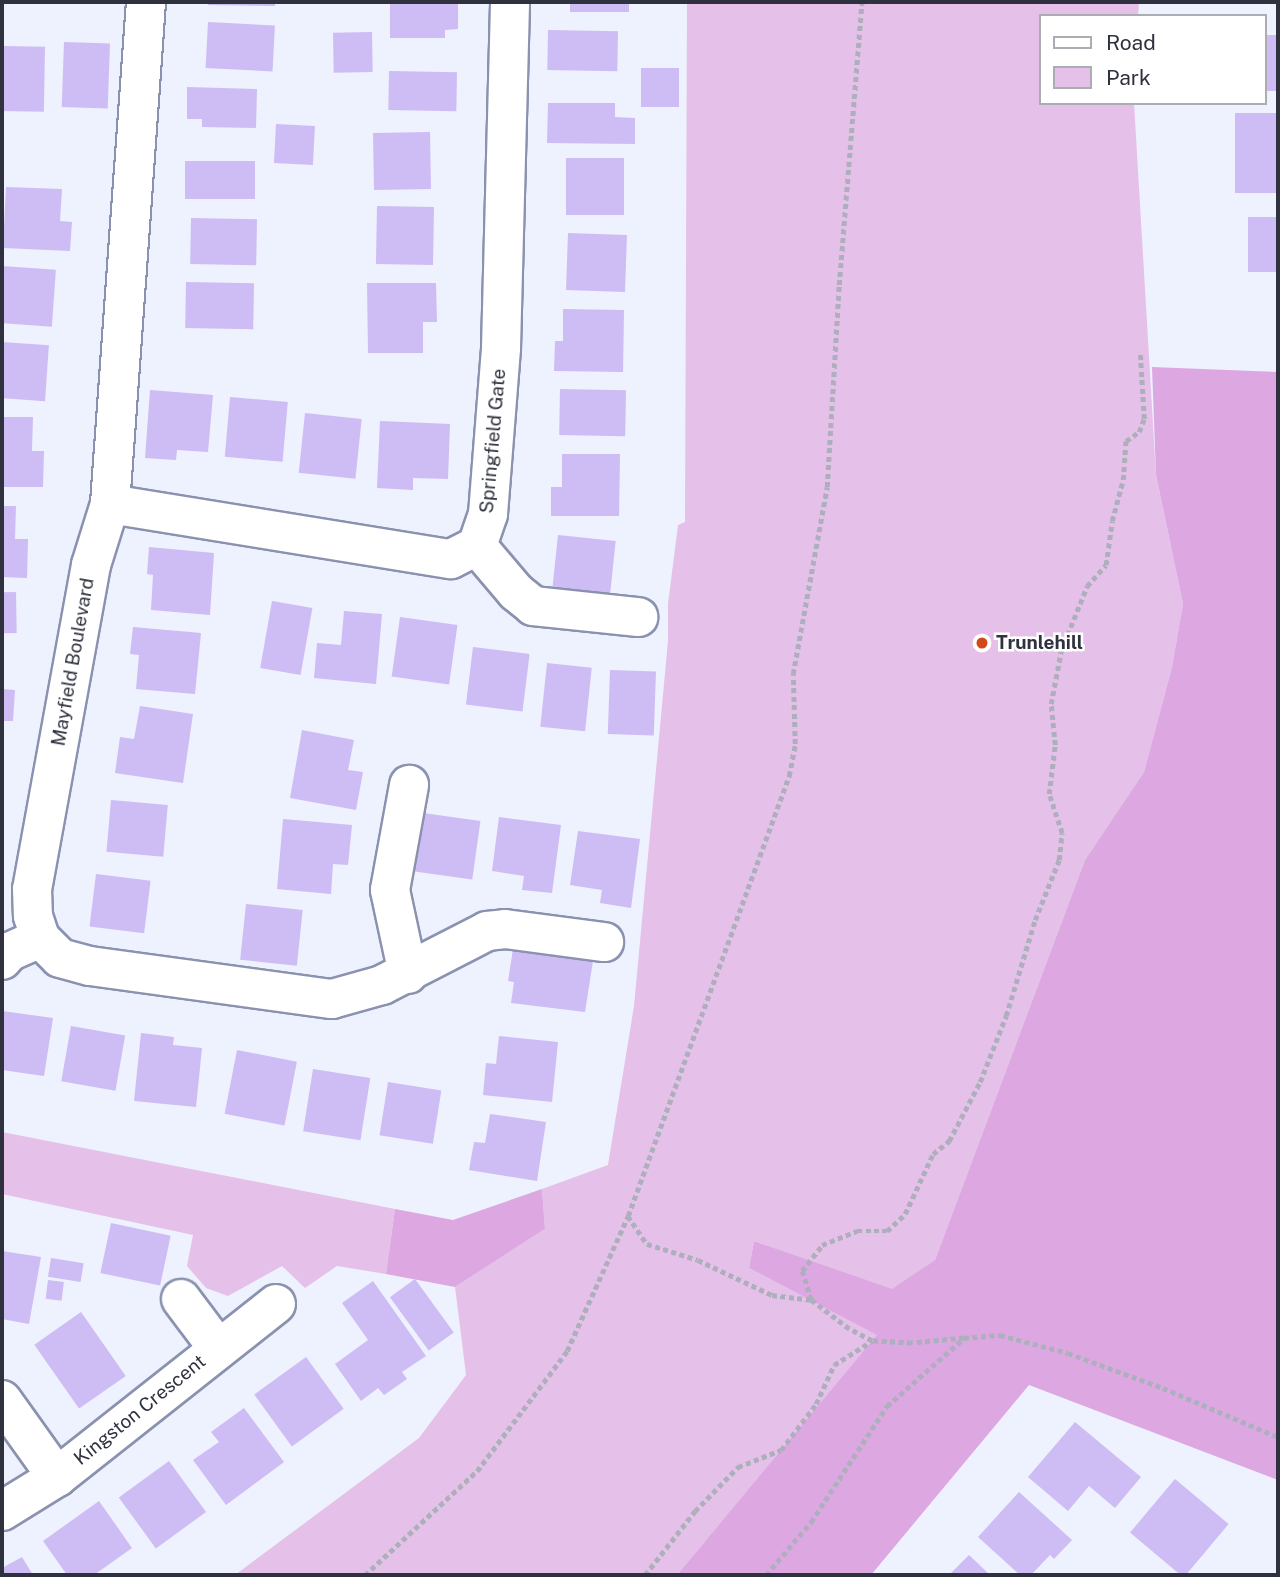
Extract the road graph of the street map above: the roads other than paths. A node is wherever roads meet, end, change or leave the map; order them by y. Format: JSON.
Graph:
{"nodes":[{"id":1,"x":146,"y":2,"type":"edge"},
{"id":2,"x":510,"y":2,"type":"edge"},
{"id":3,"x":110,"y":504,"type":"junction"},
{"id":4,"x":477,"y":546,"type":"junction"},
{"id":5,"x":638,"y":617,"type":"dead end"},
{"id":6,"x":409,"y":785,"type":"dead end"},
{"id":7,"x":40,"y":938,"type":"junction"},
{"id":8,"x":604,"y":942,"type":"dead end"},
{"id":9,"x":2,"y":960,"type":"edge"},
{"id":10,"x":408,"y":974,"type":"junction"},
{"id":11,"x":181,"y":1299,"type":"dead end"},
{"id":12,"x":276,"y":1304,"type":"dead end"},
{"id":13,"x":217,"y":1348,"type":"junction"},
{"id":14,"x":2,"y":1400,"type":"edge"},
{"id":15,"x":57,"y":1476,"type":"junction"},
{"id":16,"x":2,"y":1511,"type":"edge"}],
"edges":[{"from":1,"to":3,"type":"street","name":"Mayfield Boulevard"},
{"from":2,"to":4,"type":"street","name":"Springfield Gate"},
{"from":3,"to":4,"type":"street"},
{"from":3,"to":7,"type":"street","name":"Mayfield Boulevard"},
{"from":4,"to":5,"type":"street"},
{"from":6,"to":10,"type":"street"},
{"from":7,"to":9,"type":"street"},
{"from":7,"to":10,"type":"street"},
{"from":8,"to":10,"type":"street"},
{"from":11,"to":13,"type":"street"},
{"from":12,"to":13,"type":"street","name":"Kingston Crescent"},
{"from":13,"to":15,"type":"street","name":"Kingston Crescent"},
{"from":14,"to":15,"type":"street"},
{"from":15,"to":16,"type":"street","name":"Kingston Crescent"}]}
